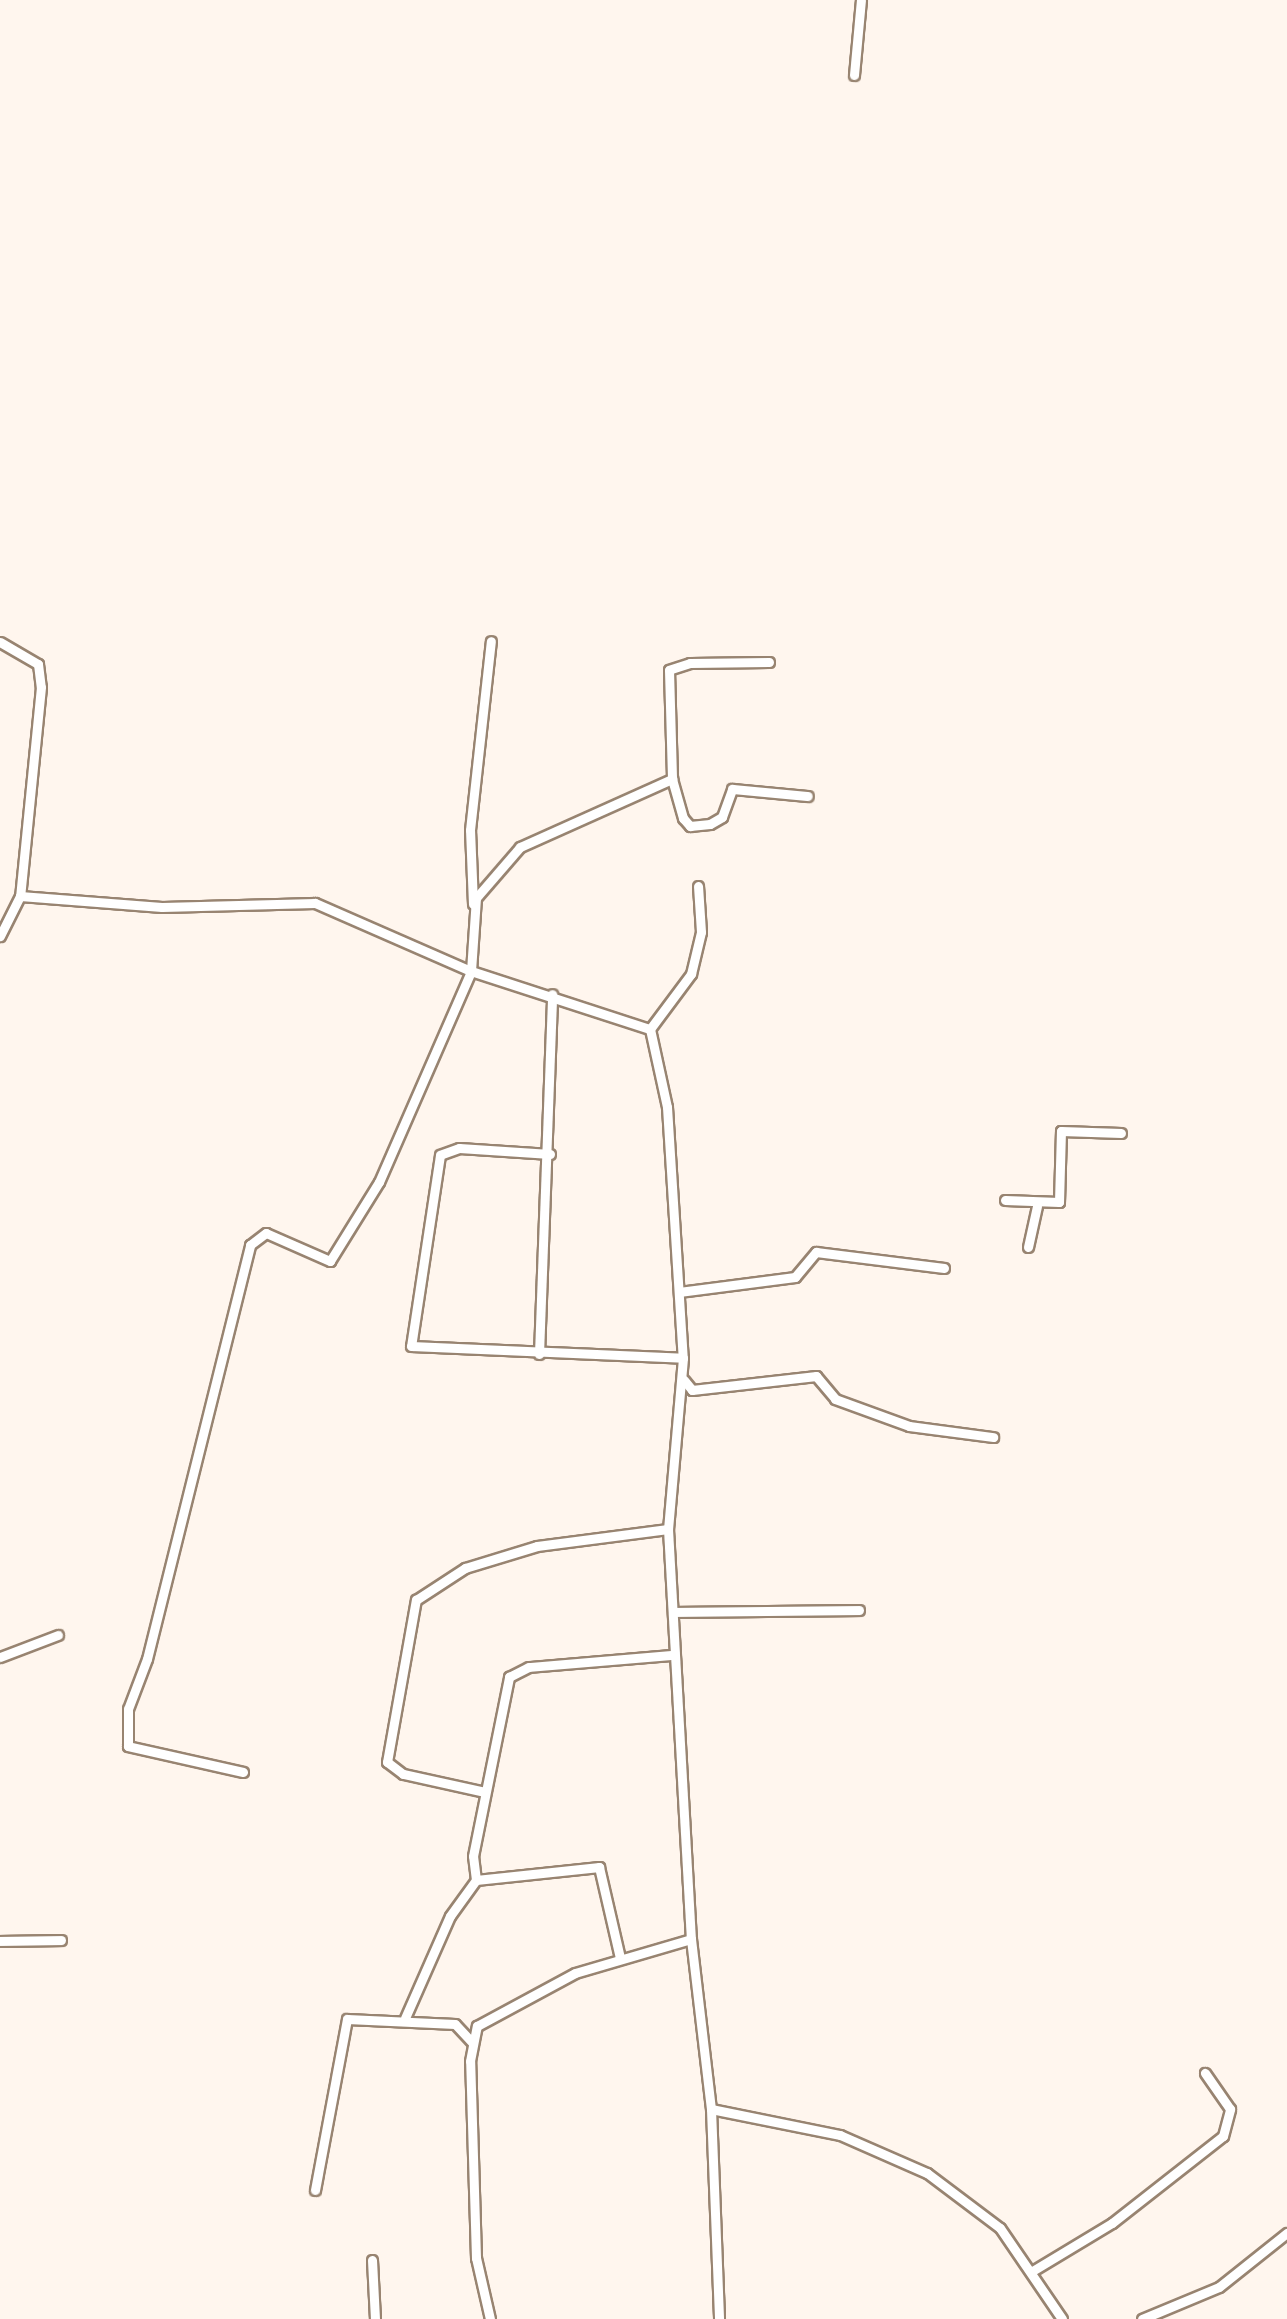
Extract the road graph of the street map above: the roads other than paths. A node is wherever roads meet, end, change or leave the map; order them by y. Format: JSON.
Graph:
{"nodes":[{"id":1,"x":861,"y":0,"type":"edge"},
{"id":2,"x":854,"y":75,"type":"dead end"},
{"id":3,"x":491,"y":641,"type":"dead end"},
{"id":4,"x":0,"y":642,"type":"edge"},
{"id":5,"x":769,"y":662,"type":"dead end"},
{"id":6,"x":672,"y":779,"type":"junction"},
{"id":7,"x":808,"y":796,"type":"dead end"},
{"id":8,"x":698,"y":886,"type":"dead end"},
{"id":9,"x":20,"y":896,"type":"junction"},
{"id":10,"x":473,"y":904,"type":"junction"},
{"id":11,"x":0,"y":936,"type":"edge"},
{"id":12,"x":471,"y":971,"type":"junction"},
{"id":13,"x":552,"y":994,"type":"junction"},
{"id":14,"x":650,"y":1029,"type":"junction"},
{"id":15,"x":1121,"y":1133,"type":"dead end"},
{"id":16,"x":550,"y":1154,"type":"junction"},
{"id":17,"x":1005,"y":1200,"type":"dead end"},
{"id":18,"x":1037,"y":1206,"type":"junction"},
{"id":19,"x":1028,"y":1247,"type":"dead end"},
{"id":20,"x":944,"y":1268,"type":"dead end"},
{"id":21,"x":679,"y":1292,"type":"junction"},
{"id":22,"x":539,"y":1354,"type":"junction"},
{"id":23,"x":683,"y":1358,"type":"junction"},
{"id":24,"x":684,"y":1380,"type":"junction"},
{"id":25,"x":993,"y":1437,"type":"dead end"},
{"id":26,"x":668,"y":1529,"type":"junction"},
{"id":27,"x":859,"y":1610,"type":"dead end"},
{"id":28,"x":675,"y":1612,"type":"junction"},
{"id":29,"x":58,"y":1635,"type":"dead end"},
{"id":30,"x":673,"y":1655,"type":"junction"},
{"id":31,"x":0,"y":1657,"type":"edge"},
{"id":32,"x":243,"y":1772,"type":"dead end"},
{"id":33,"x":485,"y":1792,"type":"junction"},
{"id":34,"x":476,"y":1880,"type":"junction"},
{"id":35,"x":691,"y":1939,"type":"junction"},
{"id":36,"x":61,"y":1940,"type":"dead end"},
{"id":37,"x":0,"y":1941,"type":"edge"},
{"id":38,"x":620,"y":1958,"type":"junction"},
{"id":39,"x":405,"y":2018,"type":"junction"},
{"id":40,"x":472,"y":2042,"type":"junction"},
{"id":41,"x":1205,"y":2073,"type":"dead end"},
{"id":42,"x":711,"y":2109,"type":"junction"},
{"id":43,"x":315,"y":2190,"type":"dead end"},
{"id":44,"x":1287,"y":2233,"type":"edge"},
{"id":45,"x":372,"y":2260,"type":"dead end"},
{"id":46,"x":1034,"y":2270,"type":"junction"},
{"id":47,"x":375,"y":2319,"type":"edge"},
{"id":48,"x":489,"y":2319,"type":"edge"},
{"id":49,"x":719,"y":2319,"type":"edge"},
{"id":50,"x":1062,"y":2319,"type":"edge"},
{"id":51,"x":1142,"y":2319,"type":"edge"}],
"edges":[{"from":1,"to":2,"type":"street"},
{"from":3,"to":10,"type":"street"},
{"from":4,"to":9,"type":"street"},
{"from":5,"to":6,"type":"street"},
{"from":6,"to":7,"type":"street"},
{"from":6,"to":10,"type":"street"},
{"from":8,"to":14,"type":"street"},
{"from":9,"to":11,"type":"street"},
{"from":9,"to":12,"type":"street"},
{"from":10,"to":12,"type":"street"},
{"from":12,"to":13,"type":"street"},
{"from":12,"to":32,"type":"street"},
{"from":13,"to":14,"type":"street"},
{"from":13,"to":16,"type":"street"},
{"from":14,"to":21,"type":"street"},
{"from":15,"to":18,"type":"street"},
{"from":16,"to":22,"type":"street"},
{"from":16,"to":22,"type":"street"},
{"from":17,"to":18,"type":"street"},
{"from":18,"to":19,"type":"street"},
{"from":20,"to":21,"type":"street"},
{"from":21,"to":23,"type":"street"},
{"from":22,"to":23,"type":"street"},
{"from":23,"to":24,"type":"street"},
{"from":24,"to":25,"type":"street"},
{"from":24,"to":26,"type":"street"},
{"from":26,"to":28,"type":"street"},
{"from":26,"to":33,"type":"street"},
{"from":27,"to":28,"type":"street"},
{"from":28,"to":30,"type":"street"},
{"from":29,"to":31,"type":"street"},
{"from":30,"to":33,"type":"street"},
{"from":30,"to":35,"type":"street"},
{"from":33,"to":34,"type":"street"},
{"from":34,"to":38,"type":"street"},
{"from":34,"to":39,"type":"street"},
{"from":35,"to":38,"type":"street"},
{"from":35,"to":42,"type":"street"},
{"from":36,"to":37,"type":"street"},
{"from":38,"to":40,"type":"street"},
{"from":39,"to":40,"type":"street"},
{"from":39,"to":43,"type":"street"},
{"from":40,"to":48,"type":"street"},
{"from":41,"to":46,"type":"street"},
{"from":42,"to":46,"type":"street"},
{"from":42,"to":49,"type":"street"},
{"from":44,"to":51,"type":"street"},
{"from":45,"to":47,"type":"street"},
{"from":46,"to":50,"type":"street"}]}
